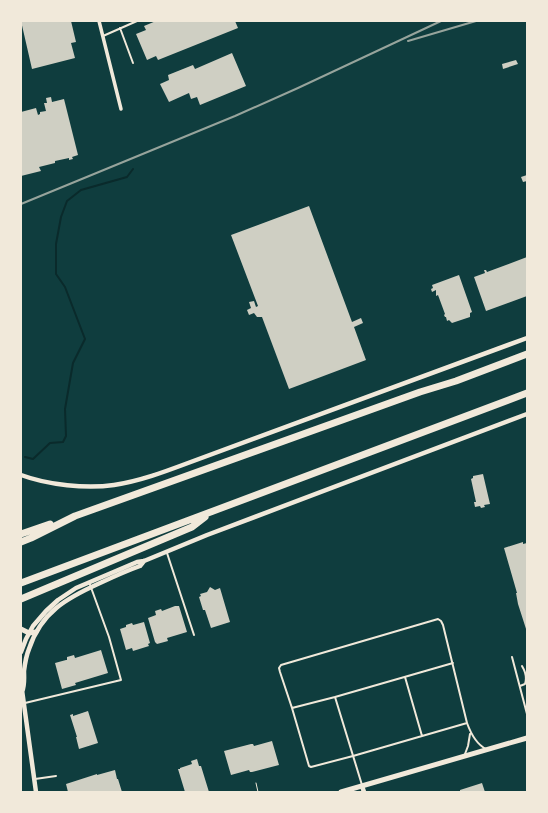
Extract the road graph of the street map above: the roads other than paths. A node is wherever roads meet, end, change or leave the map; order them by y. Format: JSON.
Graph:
{"nodes":[{"id":1,"x":99,"y":21,"type":"edge"},
{"id":2,"x":136,"y":21,"type":"edge"},
{"id":3,"x":120,"y":28,"type":"junction"},
{"id":4,"x":103,"y":36,"type":"junction"},
{"id":5,"x":132,"y":63,"type":"dead end"},
{"id":6,"x":121,"y":109,"type":"dead end"},
{"id":7,"x":527,"y":338,"type":"edge"},
{"id":8,"x":527,"y":354,"type":"edge"},
{"id":9,"x":527,"y":393,"type":"edge"},
{"id":10,"x":527,"y":414,"type":"edge"},
{"id":11,"x":21,"y":475,"type":"edge"},
{"id":12,"x":216,"y":510,"type":"junction"},
{"id":13,"x":75,"y":516,"type":"junction"},
{"id":14,"x":21,"y":534,"type":"edge"},
{"id":15,"x":21,"y":542,"type":"edge"},
{"id":16,"x":167,"y":552,"type":"junction"},
{"id":17,"x":21,"y":583,"type":"edge"},
{"id":18,"x":90,"y":585,"type":"junction"},
{"id":19,"x":21,"y":599,"type":"edge"},
{"id":20,"x":21,"y":629,"type":"edge"},
{"id":21,"x":36,"y":632,"type":"junction"},
{"id":22,"x":29,"y":633,"type":"junction"},
{"id":23,"x":194,"y":635,"type":"dead end"},
{"id":24,"x":21,"y":652,"type":"edge"},
{"id":25,"x":512,"y":657,"type":"dead end"},
{"id":26,"x":452,"y":663,"type":"junction"},
{"id":27,"x":522,"y":666,"type":"dead end"},
{"id":28,"x":405,"y":677,"type":"junction"},
{"id":29,"x":520,"y":686,"type":"junction"},
{"id":30,"x":22,"y":690,"type":"edge"},
{"id":31,"x":335,"y":697,"type":"junction"},
{"id":32,"x":24,"y":704,"type":"junction"},
{"id":33,"x":292,"y":708,"type":"junction"},
{"id":34,"x":527,"y":714,"type":"edge"},
{"id":35,"x":467,"y":724,"type":"junction"},
{"id":36,"x":470,"y":732,"type":"junction"},
{"id":37,"x":422,"y":736,"type":"junction"},
{"id":38,"x":527,"y":738,"type":"edge"},
{"id":39,"x":488,"y":749,"type":"junction"},
{"id":40,"x":353,"y":756,"type":"junction"},
{"id":41,"x":464,"y":756,"type":"junction"},
{"id":42,"x":56,"y":776,"type":"dead end"},
{"id":43,"x":34,"y":779,"type":"junction"},
{"id":44,"x":362,"y":786,"type":"junction"},
{"id":45,"x":36,"y":792,"type":"edge"},
{"id":46,"x":341,"y":792,"type":"edge"},
{"id":47,"x":364,"y":792,"type":"edge"}],
"edges":[{"from":1,"to":4,"type":"street"},
{"from":2,"to":3,"type":"lane"},
{"from":3,"to":4,"type":"lane"},
{"from":3,"to":5,"type":"lane"},
{"from":4,"to":6,"type":"street"},
{"from":7,"to":11,"type":"street"},
{"from":8,"to":13,"type":"highway"},
{"from":9,"to":12,"type":"highway"},
{"from":10,"to":16,"type":"street"},
{"from":12,"to":17,"type":"highway"},
{"from":12,"to":19,"type":"highway"},
{"from":13,"to":14,"type":"highway"},
{"from":13,"to":15,"type":"highway"},
{"from":16,"to":18,"type":"street"},
{"from":16,"to":23,"type":"lane"},
{"from":18,"to":21,"type":"street"},
{"from":18,"to":22,"type":"street"},
{"from":18,"to":32,"type":"lane"},
{"from":20,"to":22,"type":"main road"},
{"from":21,"to":22,"type":"main road"},
{"from":21,"to":30,"type":"street"},
{"from":22,"to":24,"type":"street"},
{"from":25,"to":29,"type":"lane"},
{"from":26,"to":28,"type":"lane"},
{"from":26,"to":33,"type":"lane"},
{"from":26,"to":35,"type":"lane"},
{"from":27,"to":29,"type":"lane"},
{"from":28,"to":31,"type":"lane"},
{"from":28,"to":37,"type":"lane"},
{"from":29,"to":34,"type":"lane"},
{"from":30,"to":32,"type":"street"},
{"from":31,"to":33,"type":"lane"},
{"from":31,"to":40,"type":"lane"},
{"from":32,"to":43,"type":"street"},
{"from":33,"to":40,"type":"lane"},
{"from":35,"to":36,"type":"lane"},
{"from":35,"to":37,"type":"lane"},
{"from":36,"to":39,"type":"lane"},
{"from":36,"to":41,"type":"lane"},
{"from":37,"to":40,"type":"lane"},
{"from":38,"to":39,"type":"main road"},
{"from":39,"to":41,"type":"main road"},
{"from":40,"to":44,"type":"lane"},
{"from":41,"to":44,"type":"main road"},
{"from":42,"to":43,"type":"lane"},
{"from":43,"to":45,"type":"street"},
{"from":44,"to":46,"type":"main road"},
{"from":44,"to":47,"type":"street"}]}
